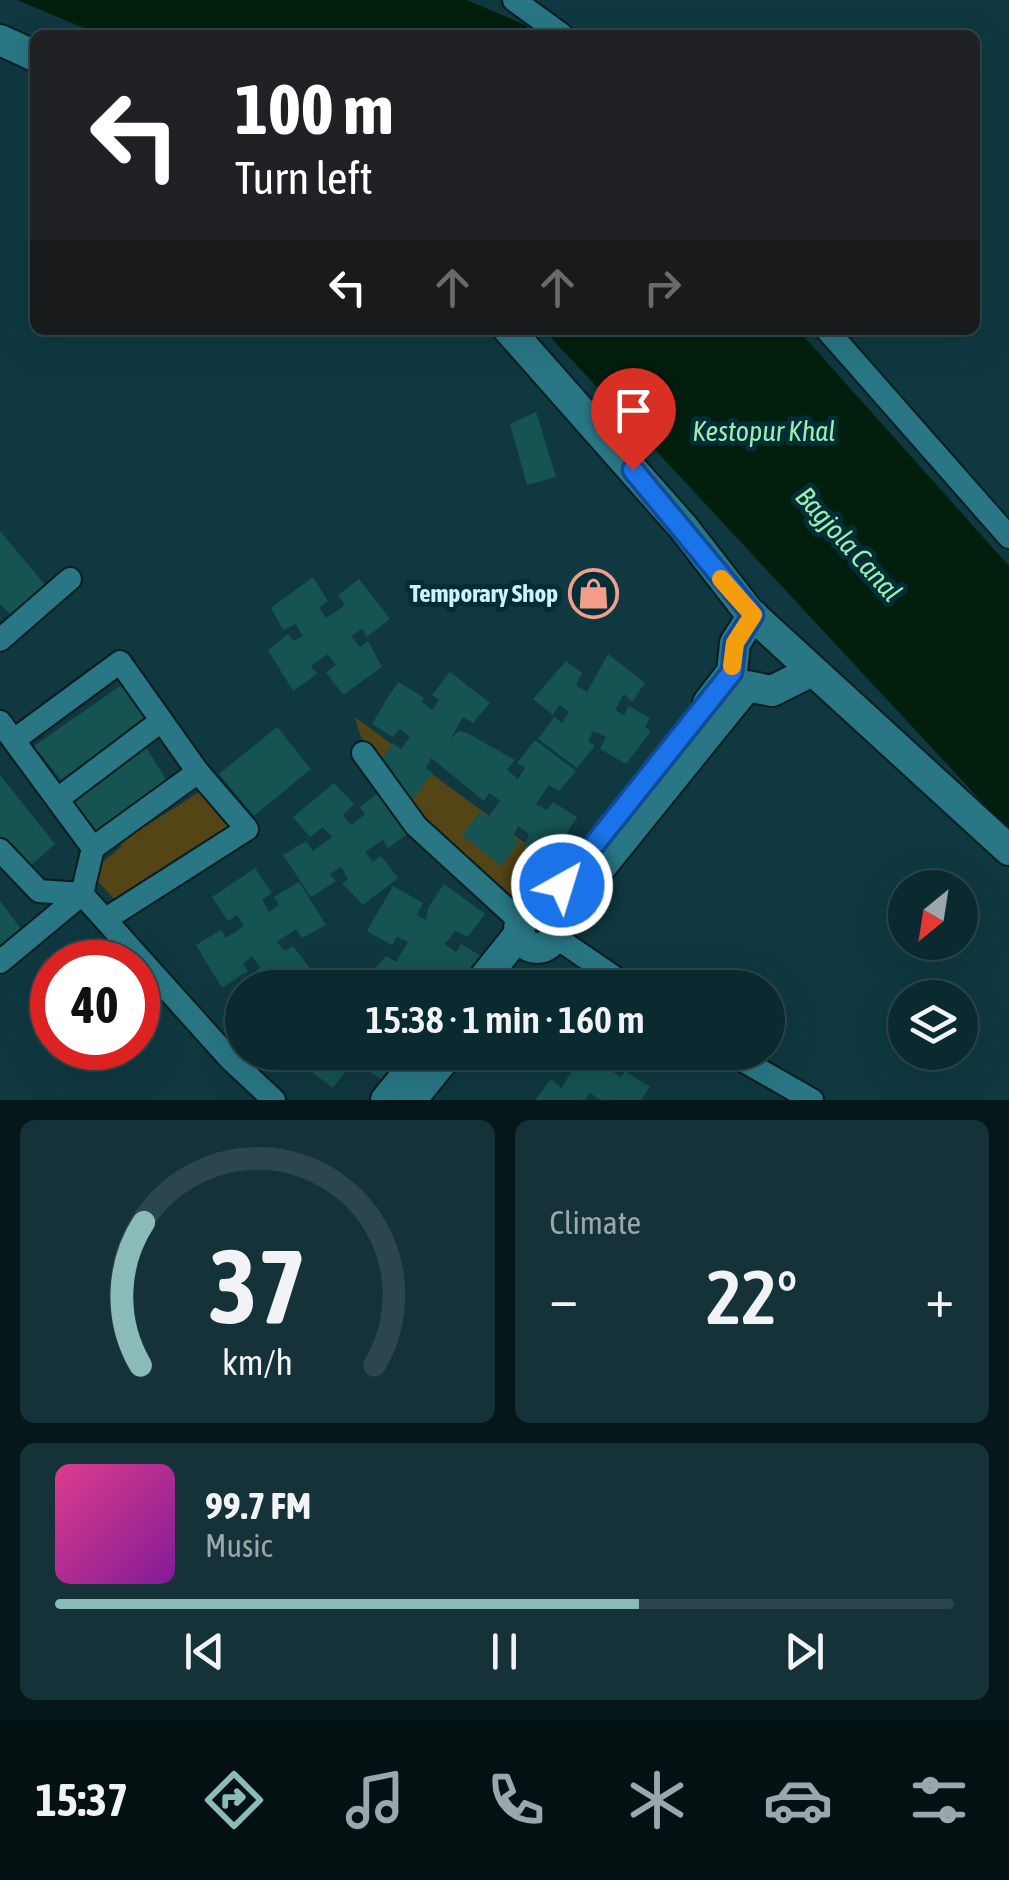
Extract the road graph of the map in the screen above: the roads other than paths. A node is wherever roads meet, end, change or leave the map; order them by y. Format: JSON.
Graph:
{"nodes":[{"id":1,"x":514,"y":0,"type":"edge"},
{"id":2,"x":555,"y":30,"type":"edge"},
{"id":3,"x":0,"y":40,"type":"edge"},
{"id":4,"x":30,"y":54,"type":"edge"},
{"id":5,"x":513,"y":335,"type":"edge"},
{"id":6,"x":831,"y":335,"type":"edge"},
{"id":7,"x":1009,"y":536,"type":"edge"},
{"id":8,"x":70,"y":579,"type":"dead end"},
{"id":9,"x":753,"y":615,"type":"junction"},
{"id":10,"x":0,"y":640,"type":"edge"},
{"id":11,"x":810,"y":672,"type":"junction"},
{"id":12,"x":161,"y":720,"type":"junction"},
{"id":13,"x":7,"y":731,"type":"edge"},
{"id":14,"x":363,"y":753,"type":"dead end"},
{"id":15,"x":198,"y":772,"type":"junction"},
{"id":16,"x":59,"y":798,"type":"junction"},
{"id":17,"x":93,"y":848,"type":"junction"},
{"id":18,"x":1009,"y":850,"type":"edge"},
{"id":19,"x":4,"y":861,"type":"edge"},
{"id":20,"x":82,"y":894,"type":"junction"},
{"id":21,"x":106,"y":919,"type":"junction"},
{"id":22,"x":537,"y":929,"type":"junction"},
{"id":23,"x":0,"y":962,"type":"edge"},
{"id":24,"x":495,"y":970,"type":"edge"},
{"id":25,"x":513,"y":970,"type":"edge"},
{"id":26,"x":602,"y":970,"type":"edge"},
{"id":27,"x":410,"y":1070,"type":"edge"},
{"id":28,"x":435,"y":1070,"type":"edge"},
{"id":29,"x":760,"y":1070,"type":"edge"},
{"id":30,"x":274,"y":1100,"type":"edge"},
{"id":31,"x":386,"y":1100,"type":"edge"},
{"id":32,"x":411,"y":1100,"type":"edge"},
{"id":33,"x":812,"y":1100,"type":"edge"}],
"edges":[{"from":1,"to":2,"type":"street"},
{"from":3,"to":4,"type":"street"},
{"from":5,"to":9,"type":"street"},
{"from":6,"to":7,"type":"street"},
{"from":8,"to":10,"type":"street"},
{"from":9,"to":11,"type":"street"},
{"from":9,"to":22,"type":"street"},
{"from":11,"to":18,"type":"street"},
{"from":11,"to":22,"type":"street"},
{"from":12,"to":13,"type":"street"},
{"from":12,"to":15,"type":"street"},
{"from":12,"to":16,"type":"street"},
{"from":13,"to":16,"type":"street"},
{"from":14,"to":22,"type":"street"},
{"from":15,"to":17,"type":"street"},
{"from":15,"to":21,"type":"street"},
{"from":16,"to":17,"type":"street"},
{"from":17,"to":20,"type":"street"},
{"from":19,"to":20,"type":"street"},
{"from":20,"to":21,"type":"street"},
{"from":20,"to":23,"type":"street"},
{"from":21,"to":30,"type":"street"},
{"from":22,"to":24,"type":"street"},
{"from":22,"to":25,"type":"street"},
{"from":22,"to":26,"type":"street"},
{"from":27,"to":31,"type":"street"},
{"from":28,"to":32,"type":"street"},
{"from":29,"to":33,"type":"street"}]}
